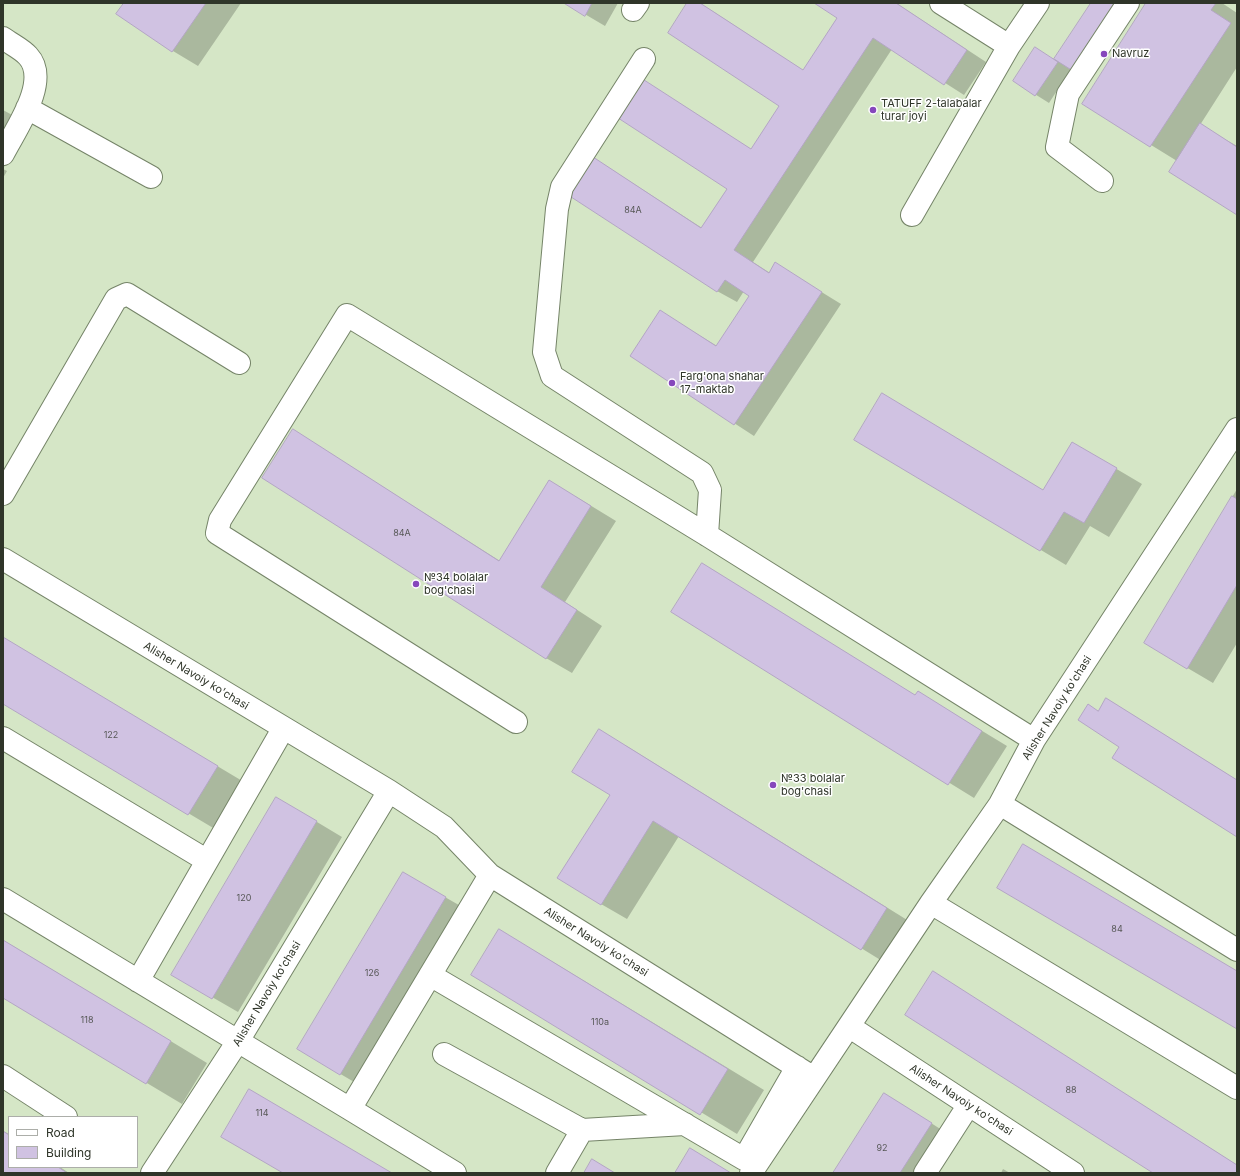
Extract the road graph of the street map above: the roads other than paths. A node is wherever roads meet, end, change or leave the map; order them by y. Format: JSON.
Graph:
{"nodes":[{"id":1,"x":941,"y":3,"type":"edge"},
{"id":2,"x":1038,"y":3,"type":"edge"},
{"id":3,"x":1128,"y":3,"type":"edge"},
{"id":4,"x":3,"y":38,"type":"edge"},
{"id":5,"x":1009,"y":46,"type":"junction"},
{"id":6,"x":644,"y":59,"type":"dead end"},
{"id":7,"x":27,"y":108,"type":"junction"},
{"id":8,"x":3,"y":154,"type":"edge"},
{"id":9,"x":151,"y":177,"type":"dead end"},
{"id":10,"x":1102,"y":181,"type":"dead end"},
{"id":11,"x":912,"y":215,"type":"dead end"},
{"id":12,"x":239,"y":363,"type":"dead end"},
{"id":13,"x":1237,"y":429,"type":"edge"},
{"id":14,"x":3,"y":494,"type":"edge"},
{"id":15,"x":707,"y":535,"type":"junction"},
{"id":16,"x":3,"y":559,"type":"edge"},
{"id":17,"x":516,"y":722,"type":"dead end"},
{"id":18,"x":283,"y":729,"type":"junction"},
{"id":19,"x":3,"y":738,"type":"edge"},
{"id":20,"x":1034,"y":740,"type":"junction"},
{"id":21,"x":389,"y":791,"type":"junction"},
{"id":22,"x":1000,"y":804,"type":"junction"},
{"id":23,"x":206,"y":860,"type":"junction"},
{"id":24,"x":490,"y":875,"type":"junction"},
{"id":25,"x":3,"y":899,"type":"edge"},
{"id":26,"x":931,"y":903,"type":"junction"},
{"id":27,"x":1237,"y":950,"type":"edge"},
{"id":28,"x":430,"y":975,"type":"junction"},
{"id":29,"x":138,"y":981,"type":"junction"},
{"id":30,"x":850,"y":1027,"type":"junction"},
{"id":31,"x":238,"y":1041,"type":"junction"},
{"id":32,"x":444,"y":1054,"type":"dead end"},
{"id":33,"x":806,"y":1073,"type":"junction"},
{"id":34,"x":3,"y":1076,"type":"edge"},
{"id":35,"x":1237,"y":1088,"type":"edge"},
{"id":36,"x":968,"y":1106,"type":"junction"},
{"id":37,"x":350,"y":1109,"type":"junction"},
{"id":38,"x":64,"y":1116,"type":"edge"},
{"id":39,"x":685,"y":1124,"type":"junction"},
{"id":40,"x":582,"y":1130,"type":"junction"},
{"id":41,"x":138,"y":1165,"type":"edge"},
{"id":42,"x":152,"y":1173,"type":"edge"},
{"id":43,"x":455,"y":1173,"type":"edge"},
{"id":44,"x":557,"y":1173,"type":"edge"},
{"id":45,"x":752,"y":1173,"type":"edge"},
{"id":46,"x":925,"y":1173,"type":"edge"},
{"id":47,"x":1073,"y":1173,"type":"edge"}],
"edges":[{"from":1,"to":5,"type":"street"},
{"from":2,"to":5,"type":"street"},
{"from":3,"to":10,"type":"street"},
{"from":4,"to":7,"type":"street"},
{"from":5,"to":11,"type":"street"},
{"from":6,"to":15,"type":"street"},
{"from":7,"to":8,"type":"street"},
{"from":7,"to":9,"type":"street"},
{"from":12,"to":14,"type":"street"},
{"from":13,"to":20,"type":"street","name":"Alisher Navoiy ko'chasi"},
{"from":15,"to":17,"type":"street"},
{"from":15,"to":20,"type":"street"},
{"from":16,"to":18,"type":"street","name":"Alisher Navoiy ko'chasi"},
{"from":18,"to":21,"type":"street","name":"Alisher Navoiy ko'chasi"},
{"from":18,"to":23,"type":"street"},
{"from":19,"to":23,"type":"street"},
{"from":20,"to":22,"type":"street","name":"Alisher Navoiy ko'chasi"},
{"from":21,"to":24,"type":"street","name":"Alisher Navoiy ko'chasi"},
{"from":21,"to":31,"type":"street","name":"Alisher Navoiy ko'chasi"},
{"from":22,"to":26,"type":"street","name":"Alisher Navoiy ko'chasi"},
{"from":22,"to":27,"type":"street"},
{"from":23,"to":29,"type":"street"},
{"from":24,"to":28,"type":"street"},
{"from":24,"to":33,"type":"street","name":"Alisher Navoiy ko'chasi"},
{"from":25,"to":29,"type":"street"},
{"from":26,"to":30,"type":"street","name":"Alisher Navoiy ko'chasi"},
{"from":26,"to":35,"type":"street"},
{"from":28,"to":37,"type":"street"},
{"from":28,"to":39,"type":"street"},
{"from":29,"to":31,"type":"street"},
{"from":30,"to":33,"type":"street","name":"Alisher Navoiy ko'chasi"},
{"from":30,"to":36,"type":"street","name":"Alisher Navoiy ko'chasi"},
{"from":31,"to":37,"type":"street"},
{"from":31,"to":42,"type":"street","name":"Alisher Navoiy ko'chasi"},
{"from":32,"to":40,"type":"street"},
{"from":33,"to":39,"type":"street"},
{"from":33,"to":45,"type":"street","name":"Alisher Navoiy ko'chasi"},
{"from":34,"to":38,"type":"street"},
{"from":36,"to":46,"type":"street"},
{"from":36,"to":47,"type":"street","name":"Alisher Navoiy ko'chasi"},
{"from":37,"to":43,"type":"street"},
{"from":39,"to":40,"type":"street"},
{"from":40,"to":44,"type":"street"},
{"from":41,"to":42,"type":"street"}]}
